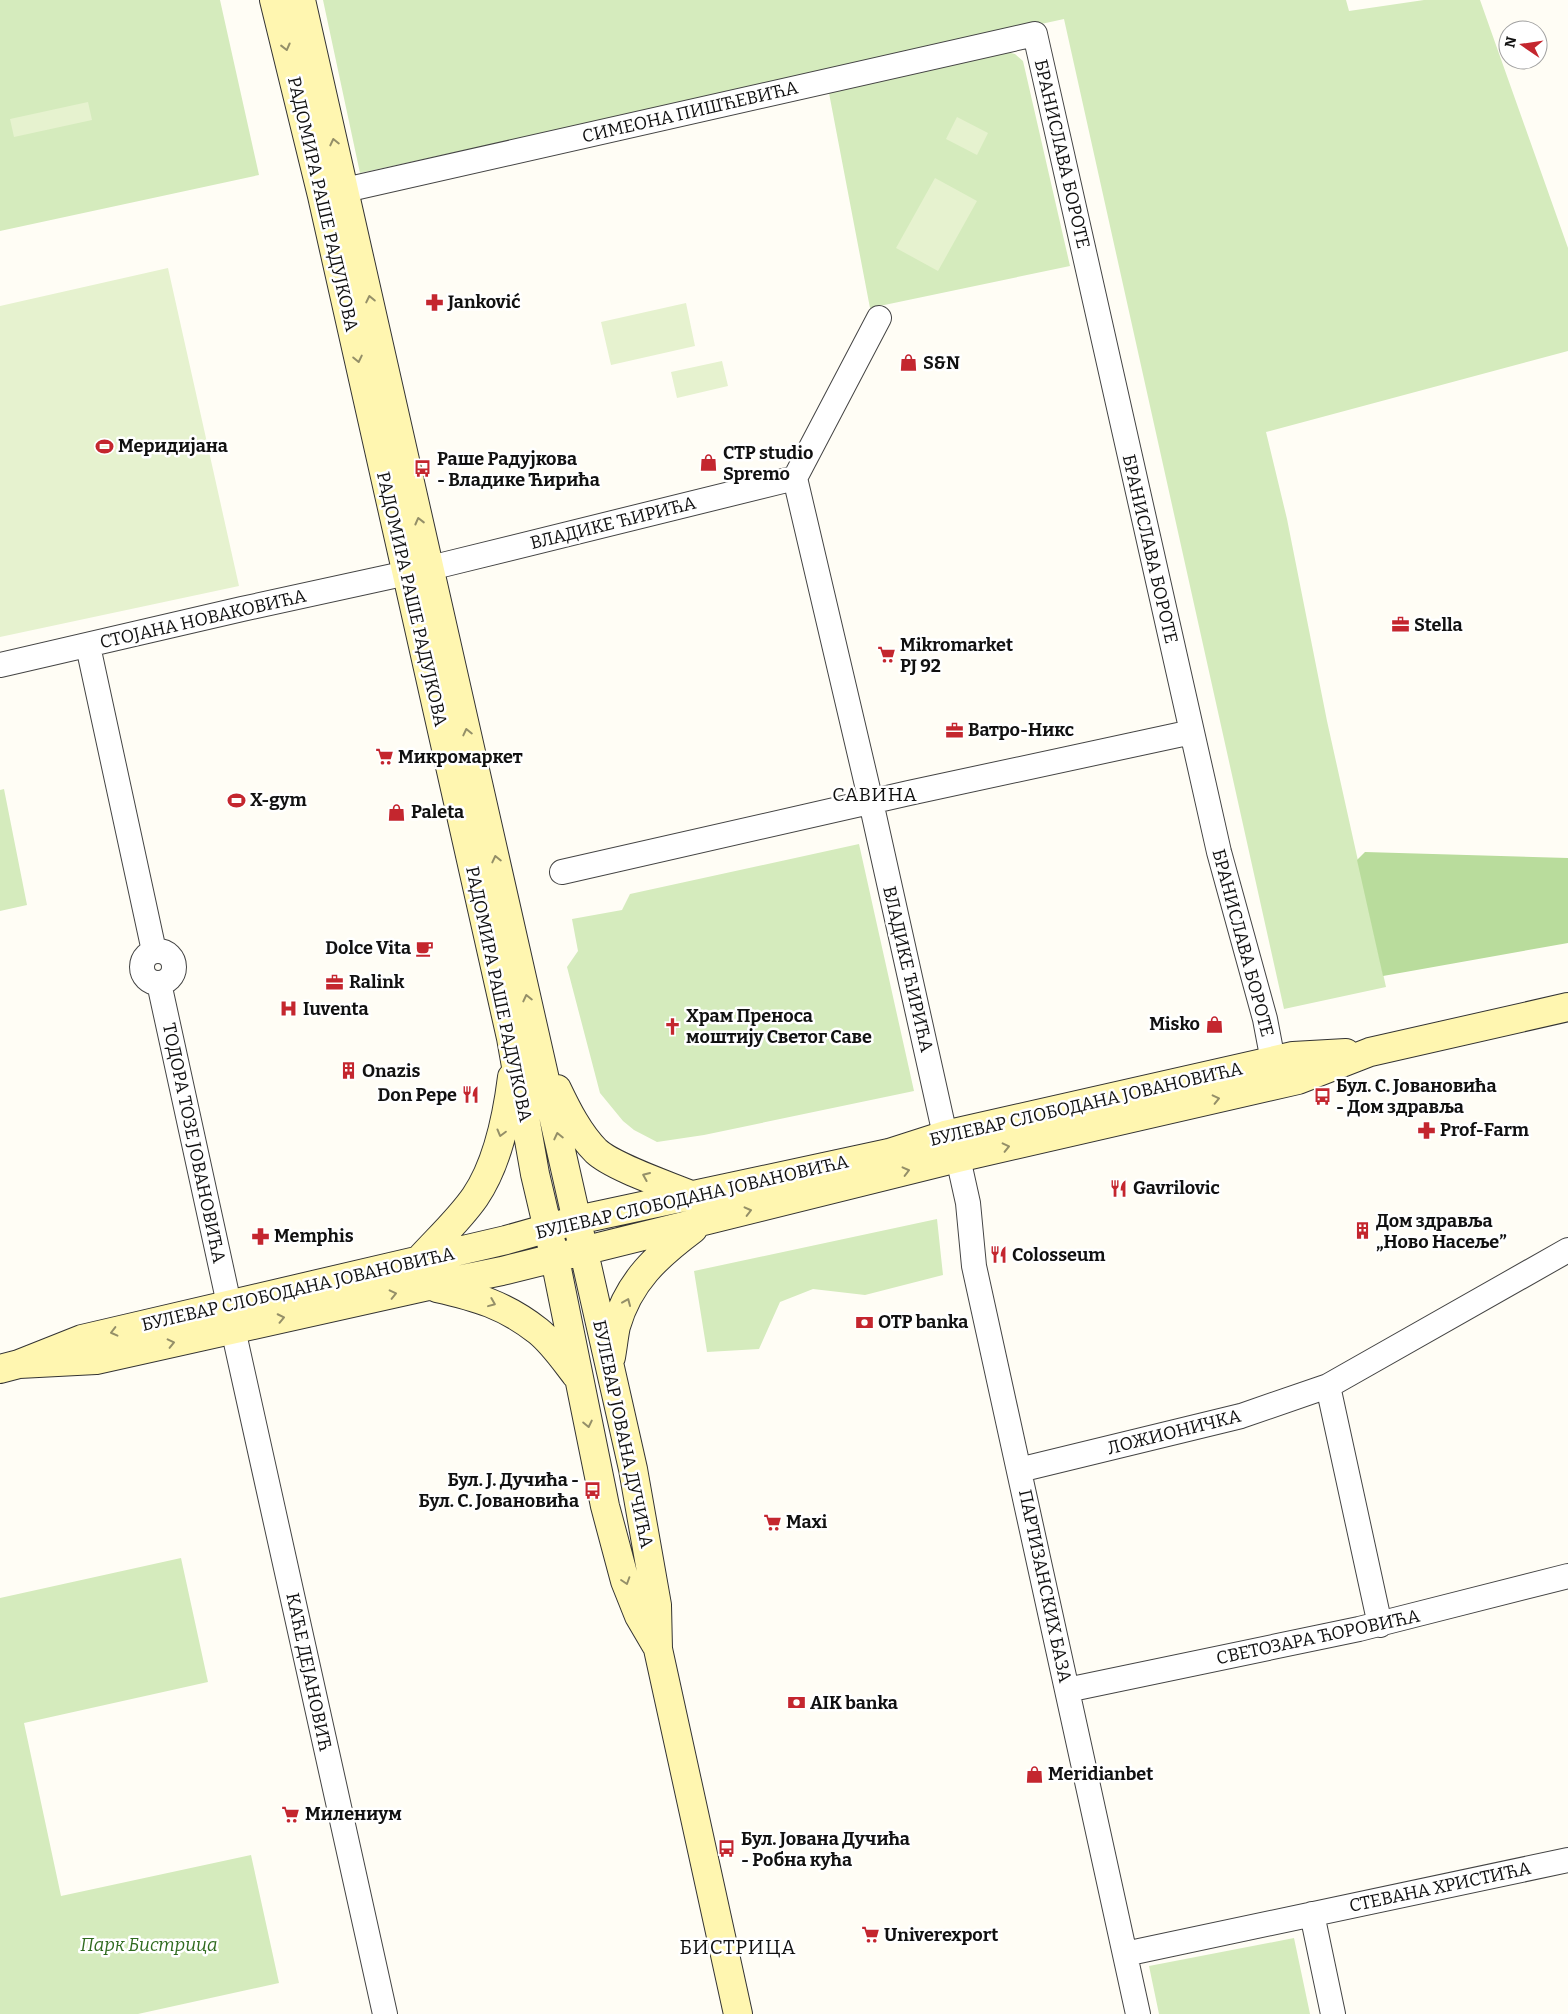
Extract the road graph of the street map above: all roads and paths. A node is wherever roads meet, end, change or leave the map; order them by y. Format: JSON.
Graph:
{"nodes":[{"id":1,"x":274,"y":0,"type":"edge"},
{"id":2,"x":302,"y":0,"type":"edge"},
{"id":3,"x":1035,"y":34,"type":"joint"},
{"id":4,"x":345,"y":190,"type":"junction"},
{"id":5,"x":879,"y":318,"type":"dead end"},
{"id":6,"x":795,"y":478,"type":"junction"},
{"id":7,"x":418,"y":571,"type":"junction"},
{"id":8,"x":88,"y":646,"type":"junction"},
{"id":9,"x":0,"y":665,"type":"edge"},
{"id":10,"x":1192,"y":732,"type":"junction"},
{"id":11,"x":871,"y":802,"type":"junction"},
{"id":12,"x":562,"y":872,"type":"dead end"},
{"id":13,"x":1568,"y":1007,"type":"edge"},
{"id":14,"x":526,"y":1048,"type":"junction"},
{"id":15,"x":1370,"y":1052,"type":"junction"},
{"id":16,"x":1273,"y":1061,"type":"junction"},
{"id":17,"x":952,"y":1147,"type":"junction"},
{"id":18,"x":691,"y":1195,"type":"junction"},
{"id":19,"x":577,"y":1220,"type":"junction"},
{"id":20,"x":701,"y":1223,"type":"junction"},
{"id":21,"x":548,"y":1229,"type":"junction"},
{"id":22,"x":1568,"y":1250,"type":"edge"},
{"id":23,"x":585,"y":1251,"type":"junction"},
{"id":24,"x":555,"y":1259,"type":"junction"},
{"id":25,"x":419,"y":1260,"type":"junction"},
{"id":26,"x":428,"y":1286,"type":"junction"},
{"id":27,"x":231,"y":1316,"type":"junction"},
{"id":28,"x":610,"y":1365,"type":"junction"},
{"id":29,"x":10,"y":1367,"type":"edge"},
{"id":30,"x":577,"y":1376,"type":"junction"},
{"id":31,"x":1328,"y":1386,"type":"junction"},
{"id":32,"x":1019,"y":1470,"type":"junction"},
{"id":33,"x":1568,"y":1576,"type":"edge"},
{"id":34,"x":1380,"y":1625,"type":"junction"},
{"id":35,"x":658,"y":1649,"type":"junction"},
{"id":36,"x":1067,"y":1690,"type":"junction"},
{"id":37,"x":1568,"y":1860,"type":"edge"},
{"id":38,"x":1312,"y":1914,"type":"junction"},
{"id":39,"x":1125,"y":1954,"type":"junction"},
{"id":40,"x":385,"y":2014,"type":"edge"},
{"id":41,"x":738,"y":2014,"type":"edge"},
{"id":42,"x":1138,"y":2014,"type":"edge"},
{"id":43,"x":1333,"y":2014,"type":"edge"}],
"edges":[{"from":1,"to":7,"type":"street","name":"РАДОМИРА РАШЕ РАДУЈКОВА","one_way":true},
{"from":4,"to":2,"type":"street","name":"РАДОМИРА РАШЕ РАДУЈКОВА","one_way":true},
{"from":3,"to":4,"type":"street","name":"СИМЕОНА ПИШЋЕВИЋА"},
{"from":3,"to":10,"type":"street","name":"БРАНИСЛАВА БОРОТЕ"},
{"from":7,"to":4,"type":"street","name":"РАДОМИРА РАШЕ РАДУЈКОВА","one_way":true},
{"from":5,"to":6,"type":"street"},
{"from":6,"to":7,"type":"street","name":"ВЛАДИКЕ ЋИРИЋА"},
{"from":6,"to":11,"type":"street","name":"ВЛАДИКЕ ЋИРИЋА"},
{"from":7,"to":8,"type":"street","name":"СТОЈАНА НОВАКОВИЋА"},
{"from":7,"to":14,"type":"street","name":"РАДОМИРА РАШЕ РАДУЈКОВА"},
{"from":8,"to":9,"type":"street","name":"СТОЈАНА НОВАКОВИЋА"},
{"from":8,"to":27,"type":"street","name":"ТОДОРА ТОЗЕ ЈОВАНОВИЋА"},
{"from":10,"to":11,"type":"street"},
{"from":10,"to":16,"type":"street","name":"БРАНИСЛАВА БОРОТЕ"},
{"from":11,"to":12,"type":"street"},
{"from":11,"to":17,"type":"street","name":"ВЛАДИКЕ ЋИРИЋА"},
{"from":13,"to":15,"type":"street","name":"БУЛЕВАР СЛОБОДАНА ЈОВАНОВИЋА"},
{"from":18,"to":14,"type":"street","one_way":true},
{"from":19,"to":14,"type":"street","name":"РАДОМИРА РАШЕ РАДУЈКОВА","one_way":true},
{"from":14,"to":21,"type":"street","name":"РАДОМИРА РАШЕ РАДУЈКОВА"},
{"from":14,"to":25,"type":"street","one_way":true},
{"from":15,"to":16,"type":"street","name":"БУЛЕВАР СЛОБОДАНА ЈОВАНОВИЋА"},
{"from":17,"to":15,"type":"street","name":"БУЛЕВАР СЛОБОДАНА ЈОВАНОВИЋА","one_way":true},
{"from":16,"to":17,"type":"street","name":"БУЛЕВАР СЛОБОДАНА ЈОВАНОВИЋА"},
{"from":17,"to":18,"type":"street","name":"БУЛЕВАР СЛОБОДАНА ЈОВАНОВИЋА"},
{"from":20,"to":17,"type":"street","name":"БУЛЕВАР СЛОБОДАНА ЈОВАНОВИЋА","one_way":true},
{"from":17,"to":32,"type":"street","name":"ПАРТИЗАНСКИХ БАЗА"},
{"from":18,"to":19,"type":"street","name":"БУЛЕВАР СЛОБОДАНА ЈОВАНОВИЋА"},
{"from":19,"to":21,"type":"street","name":"БУЛЕВАР СЛОБОДАНА ЈОВАНОВИЋА"},
{"from":19,"to":23,"type":"street","name":"БУЛЕВАР ЈОВАНА ДУЧИЋА"},
{"from":20,"to":23,"type":"street","name":"БУЛЕВАР СЛОБОДАНА ЈОВАНОВИЋА"},
{"from":28,"to":20,"type":"street","one_way":true},
{"from":21,"to":24,"type":"street","name":"БУЛЕВАР ЈОВАНА ДУЧИЋА"},
{"from":21,"to":25,"type":"street","name":"БУЛЕВАР СЛОБОДАНА ЈОВАНОВИЋА"},
{"from":22,"to":31,"type":"street","name":"ЛОЖИОНИЧКА"},
{"from":23,"to":24,"type":"street","name":"БУЛЕВАР СЛОБОДАНА ЈОВАНОВИЋА"},
{"from":23,"to":28,"type":"street","name":"БУЛЕВАР ЈОВАНА ДУЧИЋА"},
{"from":24,"to":26,"type":"street","name":"БУЛЕВАР СЛОБОДАНА ЈОВАНОВИЋА"},
{"from":24,"to":30,"type":"street","name":"БУЛЕВАР ЈОВАНА ДУЧИЋА"},
{"from":25,"to":27,"type":"street","name":"БУЛЕВАР СЛОБОДАНА ЈОВАНОВИЋА"},
{"from":27,"to":26,"type":"street","name":"БУЛЕВАР СЛОБОДАНА ЈОВАНОВИЋА","one_way":true},
{"from":26,"to":30,"type":"street","one_way":true},
{"from":27,"to":29,"type":"street","name":"БУЛЕВАР СЛОБОДАНА ЈОВАНОВИЋА"},
{"from":27,"to":40,"type":"street","name":"КАЋЕ ДЕЈАНОВИЋ"},
{"from":28,"to":35,"type":"street","name":"БУЛЕВАР ЈОВАНА ДУЧИЋА"},
{"from":30,"to":35,"type":"street","name":"БУЛЕВАР ЈОВАНА ДУЧИЋА","one_way":true},
{"from":31,"to":32,"type":"street","name":"ЛОЖИОНИЧКА"},
{"from":31,"to":34,"type":"street"},
{"from":32,"to":36,"type":"street","name":"ПАРТИЗАНСКИХ БАЗА"},
{"from":33,"to":34,"type":"street","name":"СВЕТОЗАРА ЋОРОВИЋА"},
{"from":34,"to":36,"type":"street","name":"СВЕТОЗАРА ЋОРОВИЋА"},
{"from":35,"to":41,"type":"street","name":"БУЛЕВАР ЈОВАНА ДУЧИЋА"},
{"from":36,"to":39,"type":"street","name":"ПАРТИЗАНСКИХ БАЗА"},
{"from":37,"to":38,"type":"street","name":"СТЕВАНА ХРИСТИЋА"},
{"from":38,"to":39,"type":"street","name":"СТЕВАНА ХРИСТИЋА"},
{"from":38,"to":43,"type":"street"},
{"from":39,"to":42,"type":"street","name":"ПАРТИЗАНСКИХ БАЗА"}]}
